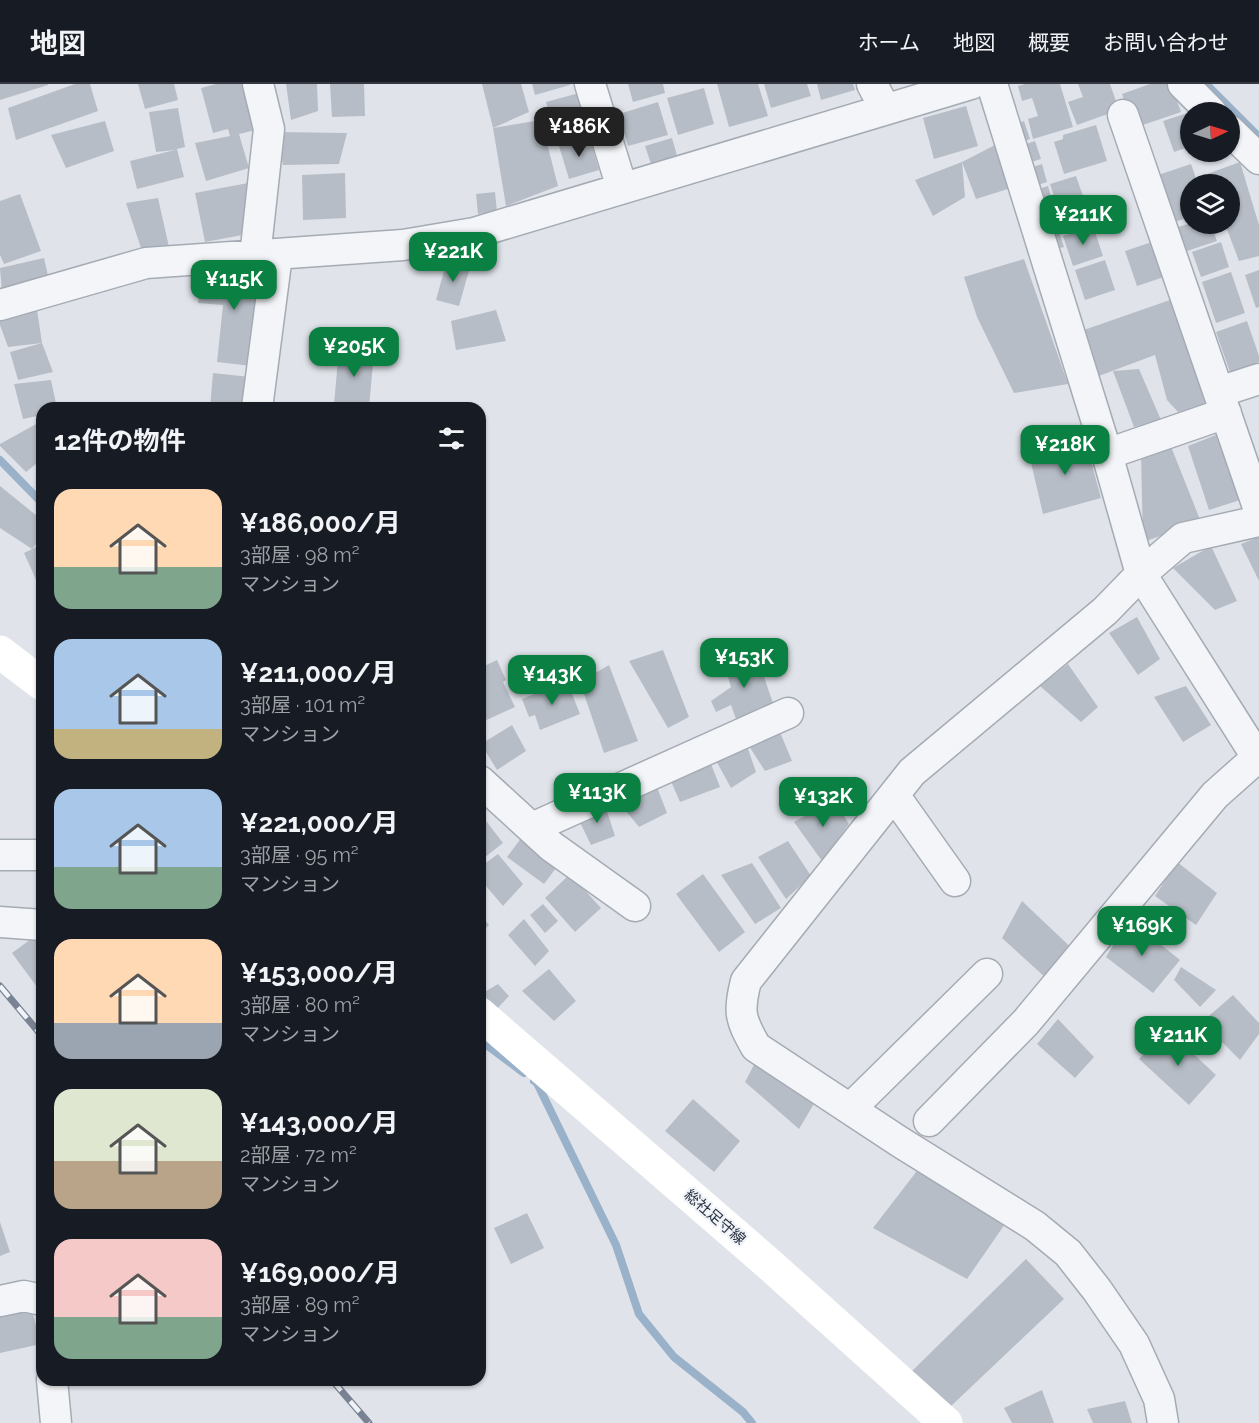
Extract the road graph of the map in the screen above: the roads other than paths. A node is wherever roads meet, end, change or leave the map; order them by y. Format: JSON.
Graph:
{"nodes":[{"id":1,"x":258,"y":84,"type":"edge"},
{"id":2,"x":590,"y":84,"type":"edge"},
{"id":3,"x":971,"y":84,"type":"edge"},
{"id":4,"x":992,"y":84,"type":"edge"},
{"id":5,"x":1183,"y":84,"type":"edge"},
{"id":6,"x":879,"y":97,"type":"edge"},
{"id":7,"x":1201,"y":102,"type":"edge"},
{"id":8,"x":1123,"y":115,"type":"dead end"},
{"id":9,"x":1246,"y":147,"type":"edge"},
{"id":10,"x":1259,"y":179,"type":"edge"},
{"id":11,"x":622,"y":188,"type":"junction"},
{"id":12,"x":266,"y":256,"type":"junction"},
{"id":13,"x":0,"y":305,"type":"edge"},
{"id":14,"x":1259,"y":380,"type":"edge"},
{"id":15,"x":257,"y":402,"type":"edge"},
{"id":16,"x":1222,"y":403,"type":"junction"},
{"id":17,"x":1107,"y":454,"type":"junction"},
{"id":18,"x":1259,"y":510,"type":"edge"},
{"id":19,"x":1259,"y":522,"type":"edge"},
{"id":20,"x":1141,"y":574,"type":"junction"},
{"id":21,"x":0,"y":652,"type":"edge"},
{"id":22,"x":36,"y":679,"type":"edge"},
{"id":23,"x":788,"y":713,"type":"dead end"},
{"id":24,"x":1258,"y":757,"type":"edge"},
{"id":25,"x":486,"y":786,"type":"edge"},
{"id":26,"x":894,"y":795,"type":"junction"},
{"id":27,"x":532,"y":828,"type":"junction"},
{"id":28,"x":0,"y":855,"type":"edge"},
{"id":29,"x":36,"y":855,"type":"edge"},
{"id":30,"x":955,"y":881,"type":"dead end"},
{"id":31,"x":635,"y":906,"type":"dead end"},
{"id":32,"x":0,"y":922,"type":"edge"},
{"id":33,"x":36,"y":925,"type":"edge"},
{"id":34,"x":987,"y":974,"type":"dead end"},
{"id":35,"x":486,"y":1019,"type":"edge"},
{"id":36,"x":850,"y":1109,"type":"junction"},
{"id":37,"x":929,"y":1121,"type":"dead end"},
{"id":38,"x":36,"y":1298,"type":"edge"},
{"id":39,"x":0,"y":1301,"type":"edge"},
{"id":40,"x":53,"y":1386,"type":"edge"},
{"id":41,"x":56,"y":1423,"type":"edge"},
{"id":42,"x":946,"y":1423,"type":"edge"},
{"id":43,"x":1163,"y":1423,"type":"edge"}],
"edges":[{"from":1,"to":12,"type":"street"},
{"from":2,"to":11,"type":"street"},
{"from":3,"to":6,"type":"street"},
{"from":4,"to":17,"type":"street"},
{"from":5,"to":7,"type":"street"},
{"from":6,"to":11,"type":"street"},
{"from":8,"to":16,"type":"street"},
{"from":9,"to":10,"type":"street"},
{"from":11,"to":12,"type":"street"},
{"from":12,"to":13,"type":"street"},
{"from":12,"to":15,"type":"street"},
{"from":14,"to":16,"type":"street"},
{"from":16,"to":17,"type":"street"},
{"from":16,"to":18,"type":"street"},
{"from":17,"to":20,"type":"street"},
{"from":19,"to":20,"type":"street"},
{"from":20,"to":24,"type":"street"},
{"from":20,"to":26,"type":"street"},
{"from":21,"to":22,"type":"main road"},
{"from":23,"to":27,"type":"street"},
{"from":24,"to":37,"type":"street"},
{"from":25,"to":27,"type":"street"},
{"from":26,"to":30,"type":"street"},
{"from":26,"to":36,"type":"street"},
{"from":27,"to":31,"type":"street"},
{"from":28,"to":29,"type":"street"},
{"from":32,"to":33,"type":"street"},
{"from":34,"to":36,"type":"street"},
{"from":35,"to":42,"type":"main road","name":"総社足守線"},
{"from":36,"to":43,"type":"street"},
{"from":38,"to":39,"type":"street"},
{"from":40,"to":41,"type":"street"}]}
